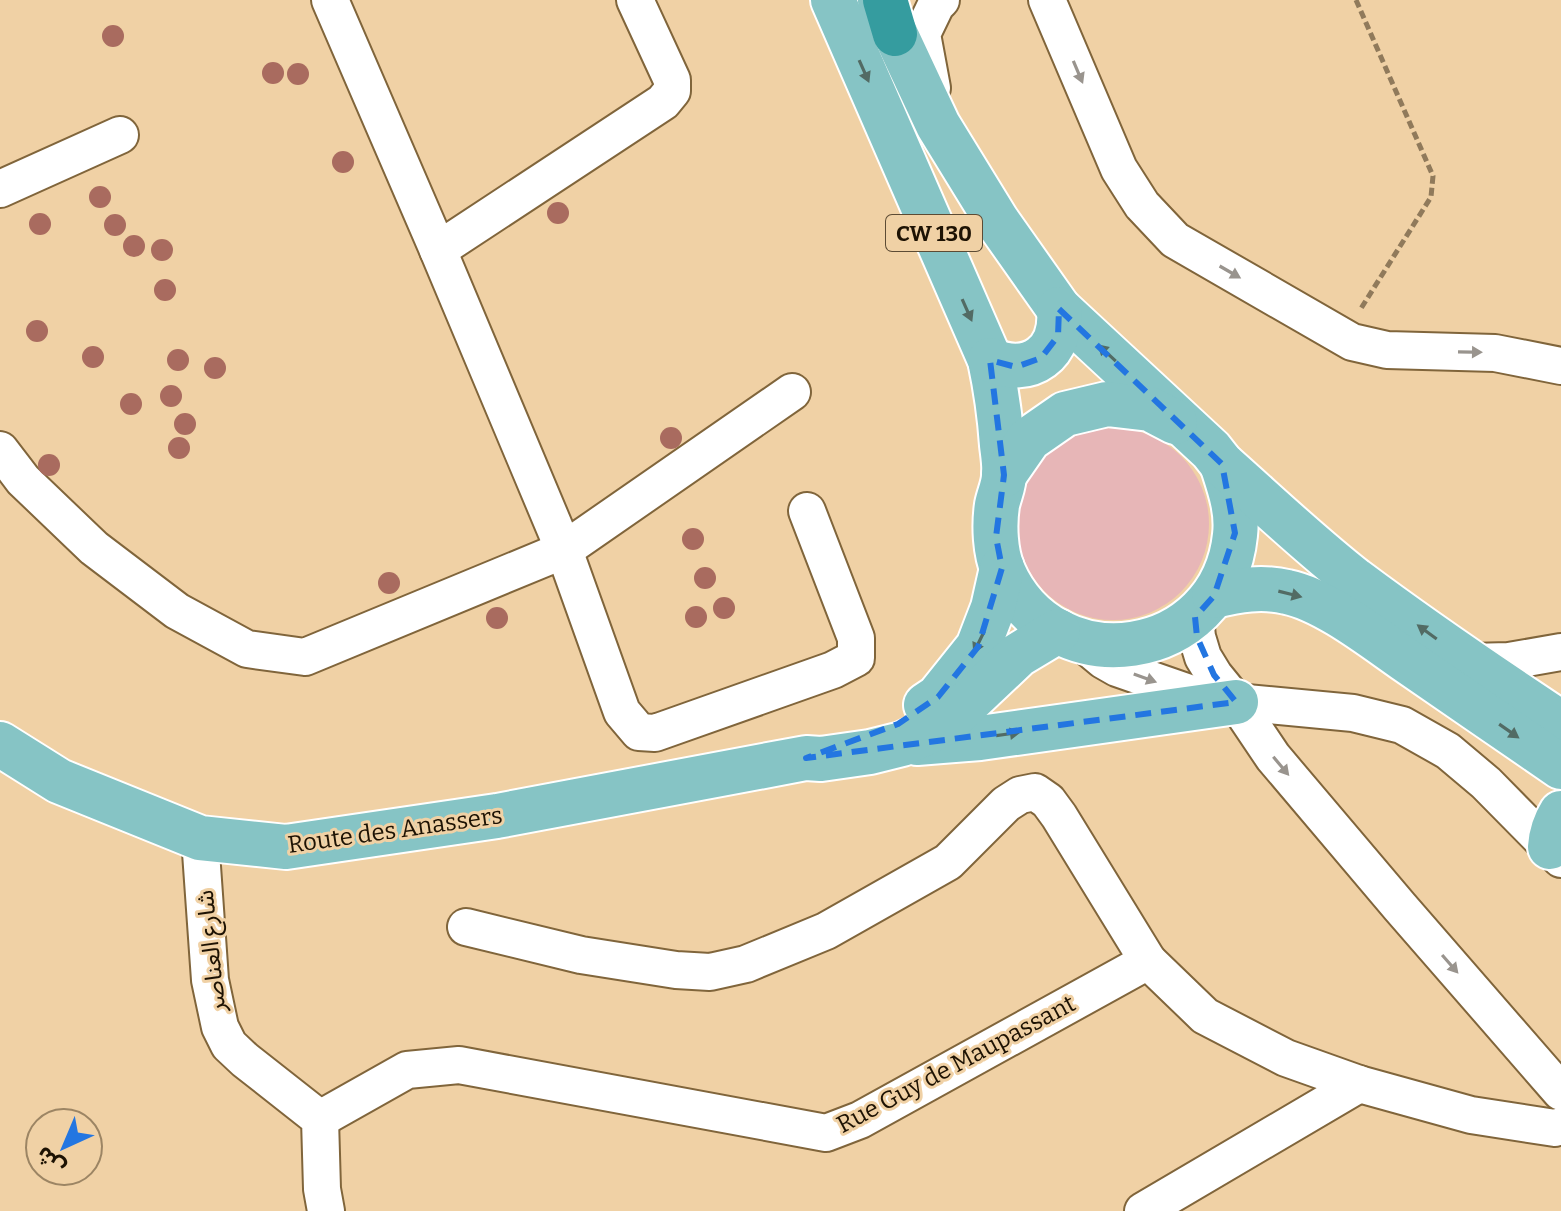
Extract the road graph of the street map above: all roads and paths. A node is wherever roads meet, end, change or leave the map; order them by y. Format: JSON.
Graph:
{"nodes":[{"id":1,"x":330,"y":0,"type":"edge"},
{"id":2,"x":635,"y":0,"type":"edge"},
{"id":3,"x":833,"y":0,"type":"edge"},
{"id":4,"x":941,"y":0,"type":"edge"},
{"id":5,"x":1047,"y":0,"type":"edge"},
{"id":6,"x":1356,"y":0,"type":"edge"},
{"id":7,"x":886,"y":11,"type":"edge"},
{"id":8,"x":938,"y":125,"type":"junction"},
{"id":9,"x":120,"y":135,"type":"dead end"},
{"id":10,"x":0,"y":189,"type":"edge"},
{"id":11,"x":438,"y":250,"type":"junction"},
{"id":12,"x":1059,"y":309,"type":"junction"},
{"id":13,"x":1343,"y":337,"type":"junction"},
{"id":14,"x":990,"y":360,"type":"junction"},
{"id":15,"x":1561,"y":366,"type":"edge"},
{"id":16,"x":792,"y":392,"type":"dead end"},
{"id":17,"x":1184,"y":426,"type":"junction"},
{"id":18,"x":0,"y":450,"type":"edge"},
{"id":19,"x":1222,"y":464,"type":"junction"},
{"id":20,"x":1004,"y":475,"type":"junction"},
{"id":21,"x":807,"y":511,"type":"dead end"},
{"id":22,"x":564,"y":550,"type":"junction"},
{"id":23,"x":1002,"y":568,"type":"junction"},
{"id":24,"x":1204,"y":606,"type":"junction"},
{"id":25,"x":1068,"y":636,"type":"junction"},
{"id":26,"x":1561,"y":652,"type":"edge"},
{"id":27,"x":1469,"y":662,"type":"junction"},
{"id":28,"x":1236,"y":702,"type":"junction"},
{"id":29,"x":1561,"y":723,"type":"edge"},
{"id":30,"x":0,"y":744,"type":"edge"},
{"id":31,"x":902,"y":744,"type":"junction"},
{"id":32,"x":806,"y":758,"type":"junction"},
{"id":33,"x":1561,"y":767,"type":"edge"},
{"id":34,"x":200,"y":838,"type":"junction"},
{"id":35,"x":1557,"y":840,"type":"edge"},
{"id":36,"x":466,"y":927,"type":"dead end"},
{"id":37,"x":1148,"y":961,"type":"junction"},
{"id":38,"x":1359,"y":1084,"type":"junction"},
{"id":39,"x":1561,"y":1092,"type":"edge"},
{"id":40,"x":320,"y":1119,"type":"junction"},
{"id":41,"x":1561,"y":1126,"type":"edge"},
{"id":42,"x":326,"y":1211,"type":"edge"},
{"id":43,"x":1143,"y":1211,"type":"edge"}],
"edges":[{"from":1,"to":11,"type":"street"},
{"from":2,"to":11,"type":"street"},
{"from":3,"to":14,"type":"main road","number":"CW 130","one_way":true},
{"from":4,"to":8,"type":"street"},
{"from":5,"to":13,"type":"street","one_way":true},
{"from":6,"to":13,"type":"path"},
{"from":7,"to":8,"type":"main road","number":"CW 130"},
{"from":8,"to":12,"type":"main road","number":"CW 130"},
{"from":9,"to":10,"type":"street"},
{"from":11,"to":22,"type":"street"},
{"from":12,"to":14,"type":"main road"},
{"from":17,"to":12,"type":"main road","number":"CW 130","one_way":true},
{"from":13,"to":15,"type":"street","one_way":true},
{"from":14,"to":20,"type":"main road","number":"CW 130"},
{"from":16,"to":22,"type":"street"},
{"from":17,"to":19,"type":"main road"},
{"from":17,"to":20,"type":"main road"},
{"from":18,"to":22,"type":"street"},
{"from":19,"to":24,"type":"main road"},
{"from":27,"to":19,"type":"main road","one_way":true},
{"from":20,"to":23,"type":"main road"},
{"from":21,"to":22,"type":"street"},
{"from":23,"to":25,"type":"main road"},
{"from":23,"to":32,"type":"main road","one_way":true},
{"from":24,"to":25,"type":"main road"},
{"from":24,"to":28,"type":"street"},
{"from":24,"to":33,"type":"main road","one_way":true},
{"from":25,"to":28,"type":"street","one_way":true},
{"from":25,"to":31,"type":"main road"},
{"from":26,"to":27,"type":"street"},
{"from":27,"to":29,"type":"main road"},
{"from":31,"to":28,"type":"main road","one_way":true},
{"from":28,"to":35,"type":"street"},
{"from":28,"to":39,"type":"street","one_way":true},
{"from":30,"to":34,"type":"main road","name":"Route des Anassers"},
{"from":31,"to":32,"type":"main road"},
{"from":32,"to":34,"type":"main road","name":"Route des Anassers"},
{"from":34,"to":40,"type":"street","name":"شارع العناصر"},
{"from":36,"to":37,"type":"street"},
{"from":37,"to":38,"type":"street"},
{"from":37,"to":40,"type":"street","name":"Rue Guy de Maupassant"},
{"from":38,"to":41,"type":"street"},
{"from":38,"to":43,"type":"street"},
{"from":40,"to":42,"type":"street"}]}
